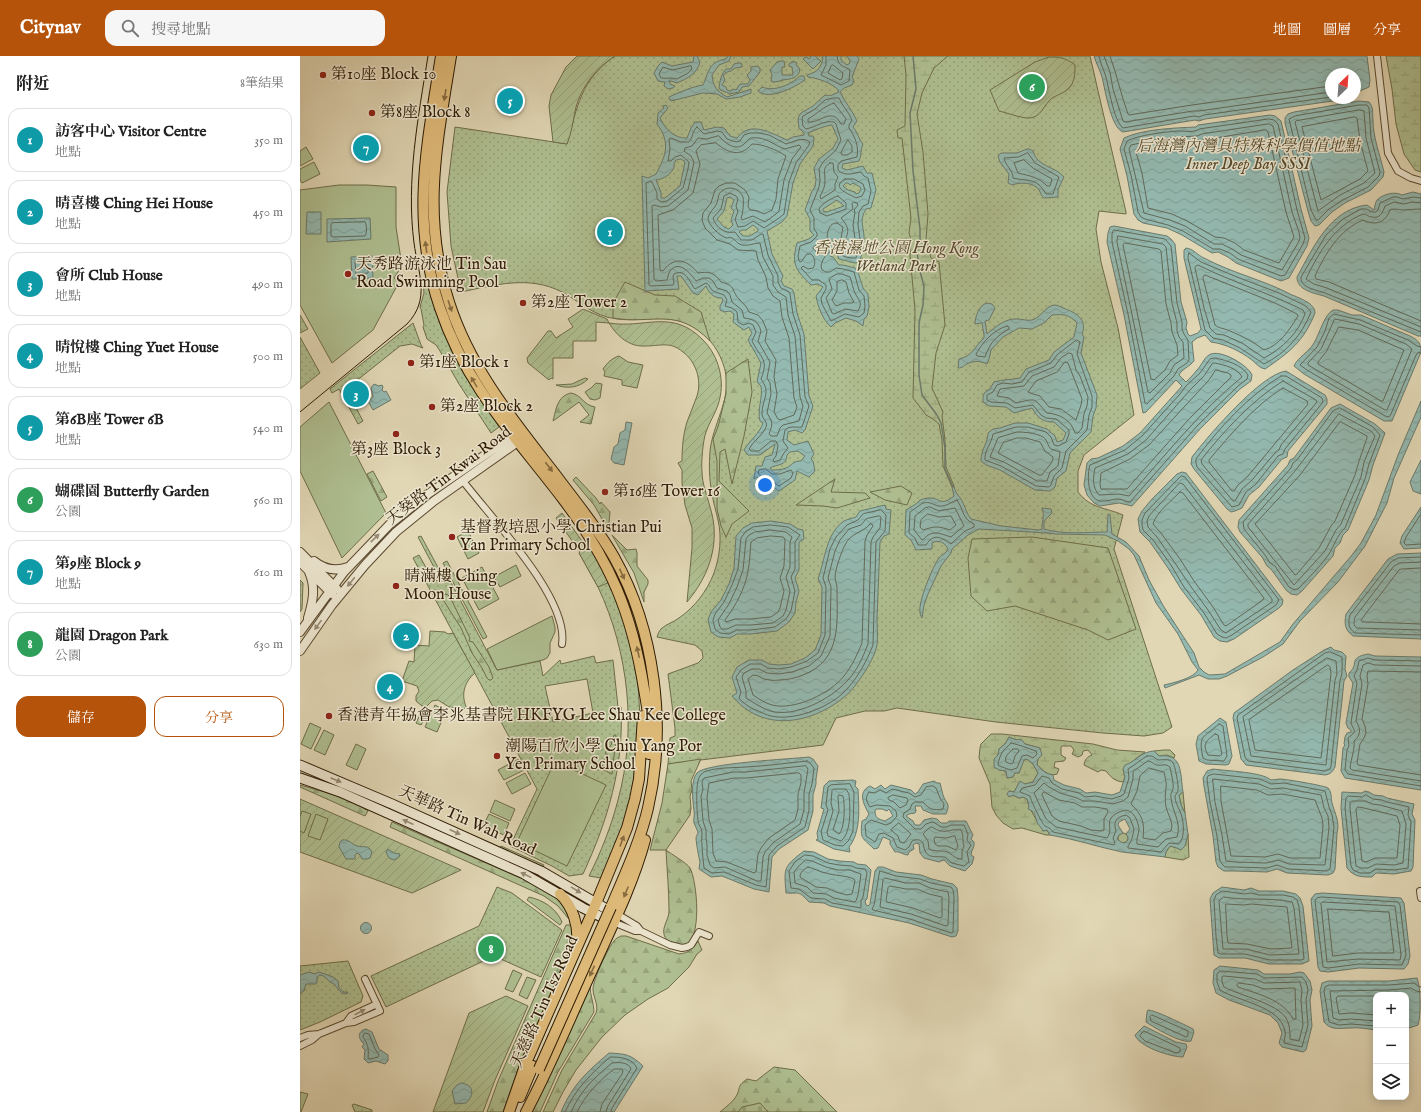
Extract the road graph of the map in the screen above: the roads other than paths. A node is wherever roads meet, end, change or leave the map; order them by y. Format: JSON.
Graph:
{"nodes":[{"id":1,"x":441,"y":56,"type":"edge"},
{"id":2,"x":451,"y":56,"type":"edge"},
{"id":3,"x":1378,"y":56,"type":"edge"},
{"id":4,"x":1421,"y":181,"type":"edge"},
{"id":5,"x":518,"y":438,"type":"junction"},
{"id":6,"x":463,"y":481,"type":"junction"},
{"id":7,"x":300,"y":548,"type":"edge"},
{"id":8,"x":300,"y":552,"type":"edge"},
{"id":9,"x":300,"y":562,"type":"edge"},
{"id":10,"x":348,"y":567,"type":"junction"},
{"id":11,"x":309,"y":572,"type":"junction"},
{"id":12,"x":331,"y":589,"type":"junction"},
{"id":13,"x":339,"y":596,"type":"junction"},
{"id":14,"x":307,"y":622,"type":"junction"},
{"id":15,"x":300,"y":632,"type":"edge"},
{"id":16,"x":562,"y":644,"type":"dead end"},
{"id":17,"x":300,"y":651,"type":"edge"},
{"id":18,"x":645,"y":690,"type":"junction"},
{"id":19,"x":657,"y":732,"type":"junction"},
{"id":20,"x":300,"y":765,"type":"edge"},
{"id":21,"x":651,"y":768,"type":"junction"},
{"id":22,"x":300,"y":778,"type":"edge"},
{"id":23,"x":1420,"y":891,"type":"dead end"},
{"id":24,"x":560,"y":894,"type":"junction"},
{"id":25,"x":1421,"y":898,"type":"edge"},
{"id":26,"x":609,"y":910,"type":"junction"},
{"id":27,"x":592,"y":913,"type":"junction"},
{"id":28,"x":709,"y":936,"type":"dead end"},
{"id":29,"x":575,"y":952,"type":"junction"},
{"id":30,"x":365,"y":979,"type":"dead end"},
{"id":31,"x":377,"y":1004,"type":"junction"},
{"id":32,"x":346,"y":1023,"type":"junction"},
{"id":33,"x":318,"y":1034,"type":"junction"},
{"id":34,"x":300,"y":1038,"type":"edge"},
{"id":35,"x":300,"y":1046,"type":"edge"},
{"id":36,"x":536,"y":1068,"type":"junction"},
{"id":37,"x":509,"y":1112,"type":"edge"},
{"id":38,"x":513,"y":1112,"type":"edge"},
{"id":39,"x":521,"y":1112,"type":"edge"},
{"id":40,"x":526,"y":1112,"type":"edge"}],
"edges":[{"from":5,"to":1,"type":"main road","one_way":true},
{"from":2,"to":5,"type":"main road","one_way":true},
{"from":3,"to":4,"type":"street"},
{"from":5,"to":6,"type":"street","name":"天葵路 Tin Kwai Road"},
{"from":10,"to":5,"type":"street","name":"天葵路 Tin Kwai Road","one_way":true},
{"from":18,"to":5,"type":"main road","one_way":true},
{"from":5,"to":19,"type":"main road","one_way":true},
{"from":6,"to":13,"type":"street","name":"天葵路 Tin Kwai Road","one_way":true},
{"from":6,"to":16,"type":"street"},
{"from":7,"to":10,"type":"street"},
{"from":8,"to":12,"type":"street"},
{"from":9,"to":11,"type":"street"},
{"from":10,"to":12,"type":"street","name":"天葵路 Tin Kwai Road"},
{"from":11,"to":12,"type":"street"},
{"from":11,"to":14,"type":"street"},
{"from":12,"to":13,"type":"street"},
{"from":12,"to":14,"type":"street","name":"天葵路 Tin Kwai Road"},
{"from":13,"to":17,"type":"street","name":"天葵路 Tin Kwai Road","one_way":true},
{"from":14,"to":15,"type":"street","name":"天葵路 Tin Kwai Road"},
{"from":18,"to":21,"type":"main road"},
{"from":26,"to":18,"type":"main road","one_way":true},
{"from":19,"to":21,"type":"main road"},
{"from":19,"to":26,"type":"main road","one_way":true},
{"from":20,"to":26,"type":"main road","name":"天華路 Tin Wah Road","one_way":true},
{"from":21,"to":26,"type":"main road"},
{"from":24,"to":22,"type":"main road","name":"天華路 Tin Wah Road","one_way":true},
{"from":23,"to":25,"type":"street"},
{"from":24,"to":27,"type":"main road","name":"天華路 Tin Wah Road"},
{"from":24,"to":29,"type":"main road"},
{"from":26,"to":27,"type":"main road"},
{"from":26,"to":27,"type":"main road","name":"天華路 Tin Wah Road"},
{"from":26,"to":28,"type":"street"},
{"from":26,"to":36,"type":"main road","name":"天慈路 Tin Tsz Road","bridge":true},
{"from":26,"to":40,"type":"main road","one_way":true},
{"from":27,"to":29,"type":"main road"},
{"from":29,"to":37,"type":"main road"},
{"from":30,"to":31,"type":"street"},
{"from":32,"to":31,"type":"street","one_way":true},
{"from":31,"to":32,"type":"street"},
{"from":32,"to":33,"type":"street"},
{"from":33,"to":34,"type":"street"},
{"from":33,"to":35,"type":"street"},
{"from":36,"to":38,"type":"main road","name":"天慈路 Tin Tsz Road"},
{"from":36,"to":39,"type":"main road","name":"天慈路 Tin Tsz Road"}]}
